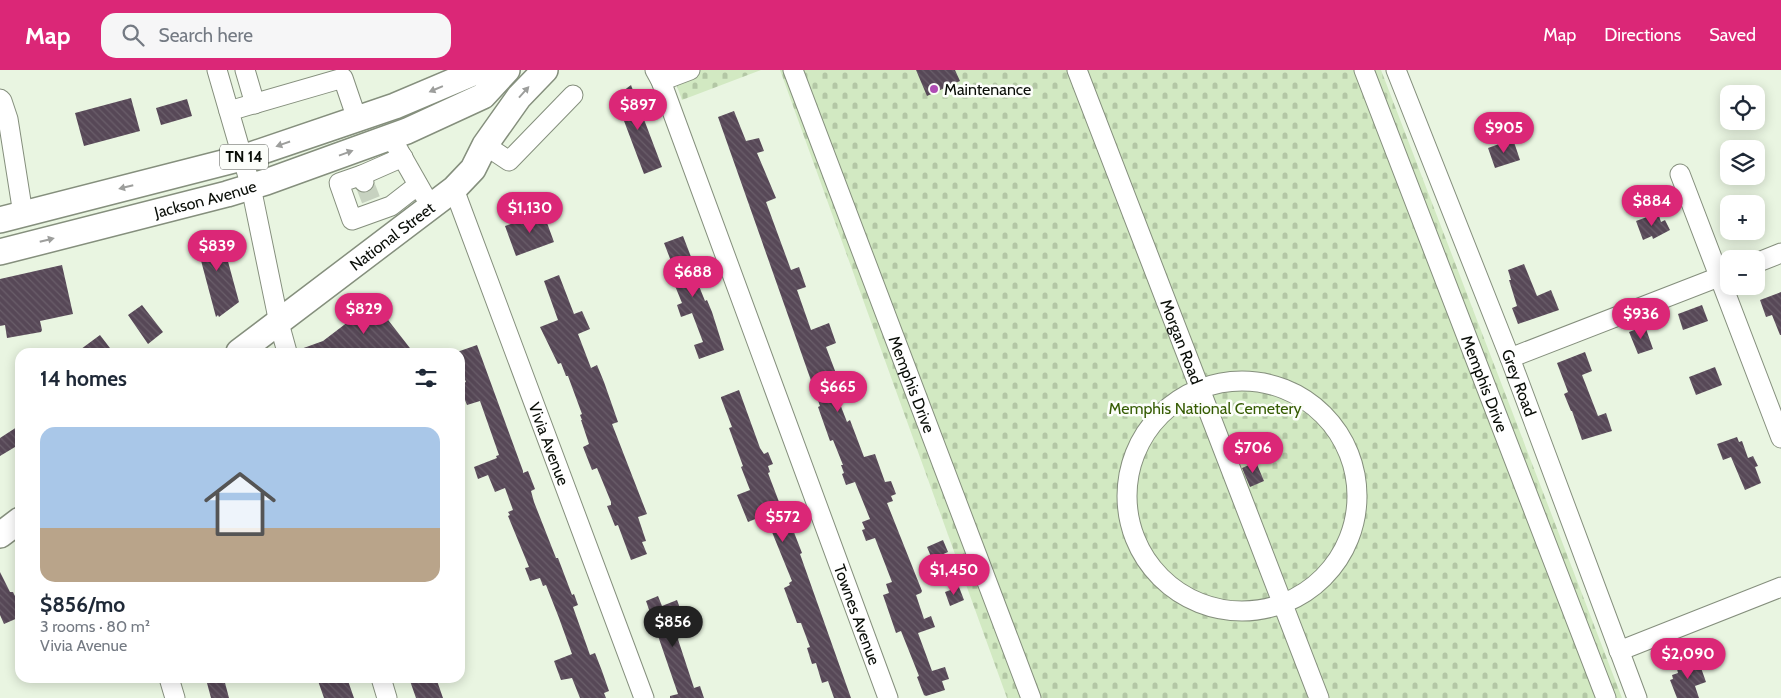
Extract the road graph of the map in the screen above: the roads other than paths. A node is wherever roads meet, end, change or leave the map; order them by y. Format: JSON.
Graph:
{"nodes":[{"id":1,"x":217,"y":70,"type":"edge"},
{"id":2,"x":480,"y":70,"type":"edge"},
{"id":3,"x":508,"y":70,"type":"edge"},
{"id":4,"x":545,"y":70,"type":"edge"},
{"id":5,"x":690,"y":70,"type":"edge"},
{"id":6,"x":793,"y":70,"type":"edge"},
{"id":7,"x":1077,"y":70,"type":"edge"},
{"id":8,"x":1364,"y":70,"type":"edge"},
{"id":9,"x":1396,"y":70,"type":"edge"},
{"id":10,"x":246,"y":71,"type":"edge"},
{"id":11,"x":659,"y":74,"type":"edge"},
{"id":12,"x":573,"y":94,"type":"dead end"},
{"id":13,"x":0,"y":99,"type":"edge"},
{"id":14,"x":254,"y":104,"type":"junction"},
{"id":15,"x":228,"y":110,"type":"junction"},
{"id":16,"x":357,"y":119,"type":"junction"},
{"id":17,"x":485,"y":145,"type":"junction"},
{"id":18,"x":397,"y":147,"type":"junction"},
{"id":19,"x":242,"y":158,"type":"junction"},
{"id":20,"x":1680,"y":174,"type":"dead end"},
{"id":21,"x":418,"y":185,"type":"junction"},
{"id":22,"x":251,"y":187,"type":"junction"},
{"id":23,"x":454,"y":190,"type":"junction"},
{"id":24,"x":431,"y":207,"type":"junction"},
{"id":25,"x":375,"y":208,"type":"junction"},
{"id":26,"x":12,"y":217,"type":"edge"},
{"id":27,"x":394,"y":235,"type":"junction"},
{"id":28,"x":1,"y":248,"type":"edge"},
{"id":29,"x":1781,"y":254,"type":"edge"},
{"id":30,"x":1765,"y":260,"type":"edge"},
{"id":31,"x":1720,"y":268,"type":"edge"},
{"id":32,"x":1720,"y":276,"type":"edge"},
{"id":33,"x":1730,"y":295,"type":"edge"},
{"id":34,"x":279,"y":323,"type":"junction"},
{"id":35,"x":245,"y":348,"type":"edge"},
{"id":36,"x":286,"y":348,"type":"edge"},
{"id":37,"x":1510,"y":358,"type":"junction"},
{"id":38,"x":1199,"y":388,"type":"junction"},
{"id":39,"x":1781,"y":438,"type":"edge"},
{"id":40,"x":15,"y":524,"type":"edge"},
{"id":41,"x":0,"y":535,"type":"edge"},
{"id":42,"x":1781,"y":587,"type":"edge"},
{"id":43,"x":1283,"y":604,"type":"junction"},
{"id":44,"x":1619,"y":651,"type":"junction"},
{"id":45,"x":170,"y":683,"type":"edge"},
{"id":46,"x":382,"y":683,"type":"edge"},
{"id":47,"x":175,"y":698,"type":"edge"},
{"id":48,"x":387,"y":698,"type":"edge"},
{"id":49,"x":644,"y":698,"type":"edge"},
{"id":50,"x":888,"y":698,"type":"edge"},
{"id":51,"x":1031,"y":698,"type":"edge"},
{"id":52,"x":1319,"y":698,"type":"edge"},
{"id":53,"x":1606,"y":698,"type":"edge"},
{"id":54,"x":1637,"y":698,"type":"edge"}],
"edges":[{"from":1,"to":15,"type":"street"},
{"from":2,"to":16,"type":"main road","name":"Jackson Avenue","number":"TN 14","one_way":true},
{"from":3,"to":17,"type":"main road","name":"National Street"},
{"from":3,"to":18,"type":"main road","name":"Jackson Avenue","number":"TN 14"},
{"from":17,"to":4,"type":"main road","name":"National Street","one_way":true},
{"from":5,"to":11,"type":"street"},
{"from":6,"to":51,"type":"street","name":"Memphis Drive"},
{"from":7,"to":38,"type":"street","name":"Morgan Road"},
{"from":8,"to":53,"type":"street","name":"Memphis Drive"},
{"from":9,"to":37,"type":"street","name":"Grey Road"},
{"from":10,"to":14,"type":"street"},
{"from":11,"to":50,"type":"street","name":"Townes Avenue"},
{"from":12,"to":17,"type":"street"},
{"from":13,"to":26,"type":"street"},
{"from":14,"to":15,"type":"street"},
{"from":14,"to":16,"type":"street"},
{"from":15,"to":19,"type":"street"},
{"from":16,"to":19,"type":"main road","name":"Jackson Avenue","number":"TN 14","one_way":true},
{"from":17,"to":23,"type":"main road","name":"National Street"},
{"from":18,"to":21,"type":"street"},
{"from":22,"to":18,"type":"main road","name":"Jackson Avenue","number":"TN 14","one_way":true},
{"from":18,"to":25,"type":"street"},
{"from":19,"to":22,"type":"street"},
{"from":19,"to":26,"type":"main road","name":"Jackson Avenue","number":"TN 14","one_way":true},
{"from":20,"to":31,"type":"street"},
{"from":21,"to":24,"type":"street"},
{"from":21,"to":25,"type":"street"},
{"from":28,"to":22,"type":"main road","name":"Jackson Avenue","number":"TN 14","one_way":true},
{"from":22,"to":34,"type":"street"},
{"from":23,"to":24,"type":"main road","name":"National Street"},
{"from":23,"to":49,"type":"street","name":"Vivia Avenue"},
{"from":24,"to":27,"type":"main road","name":"National Street"},
{"from":25,"to":27,"type":"street"},
{"from":27,"to":34,"type":"main road","name":"National Street"},
{"from":29,"to":30,"type":"street"},
{"from":32,"to":37,"type":"street"},
{"from":33,"to":39,"type":"street"},
{"from":34,"to":35,"type":"main road","name":"National Street"},
{"from":34,"to":36,"type":"street"},
{"from":37,"to":44,"type":"street","name":"Grey Road"},
{"from":38,"to":43,"type":"street","name":"Morgan Road"},
{"from":38,"to":43,"type":"street"},
{"from":38,"to":43,"type":"street"},
{"from":40,"to":41,"type":"main road"},
{"from":42,"to":44,"type":"street"},
{"from":43,"to":52,"type":"street","name":"Morgan Road"},
{"from":44,"to":54,"type":"street","name":"Grey Road"},
{"from":45,"to":47,"type":"street"},
{"from":46,"to":48,"type":"street"}]}
